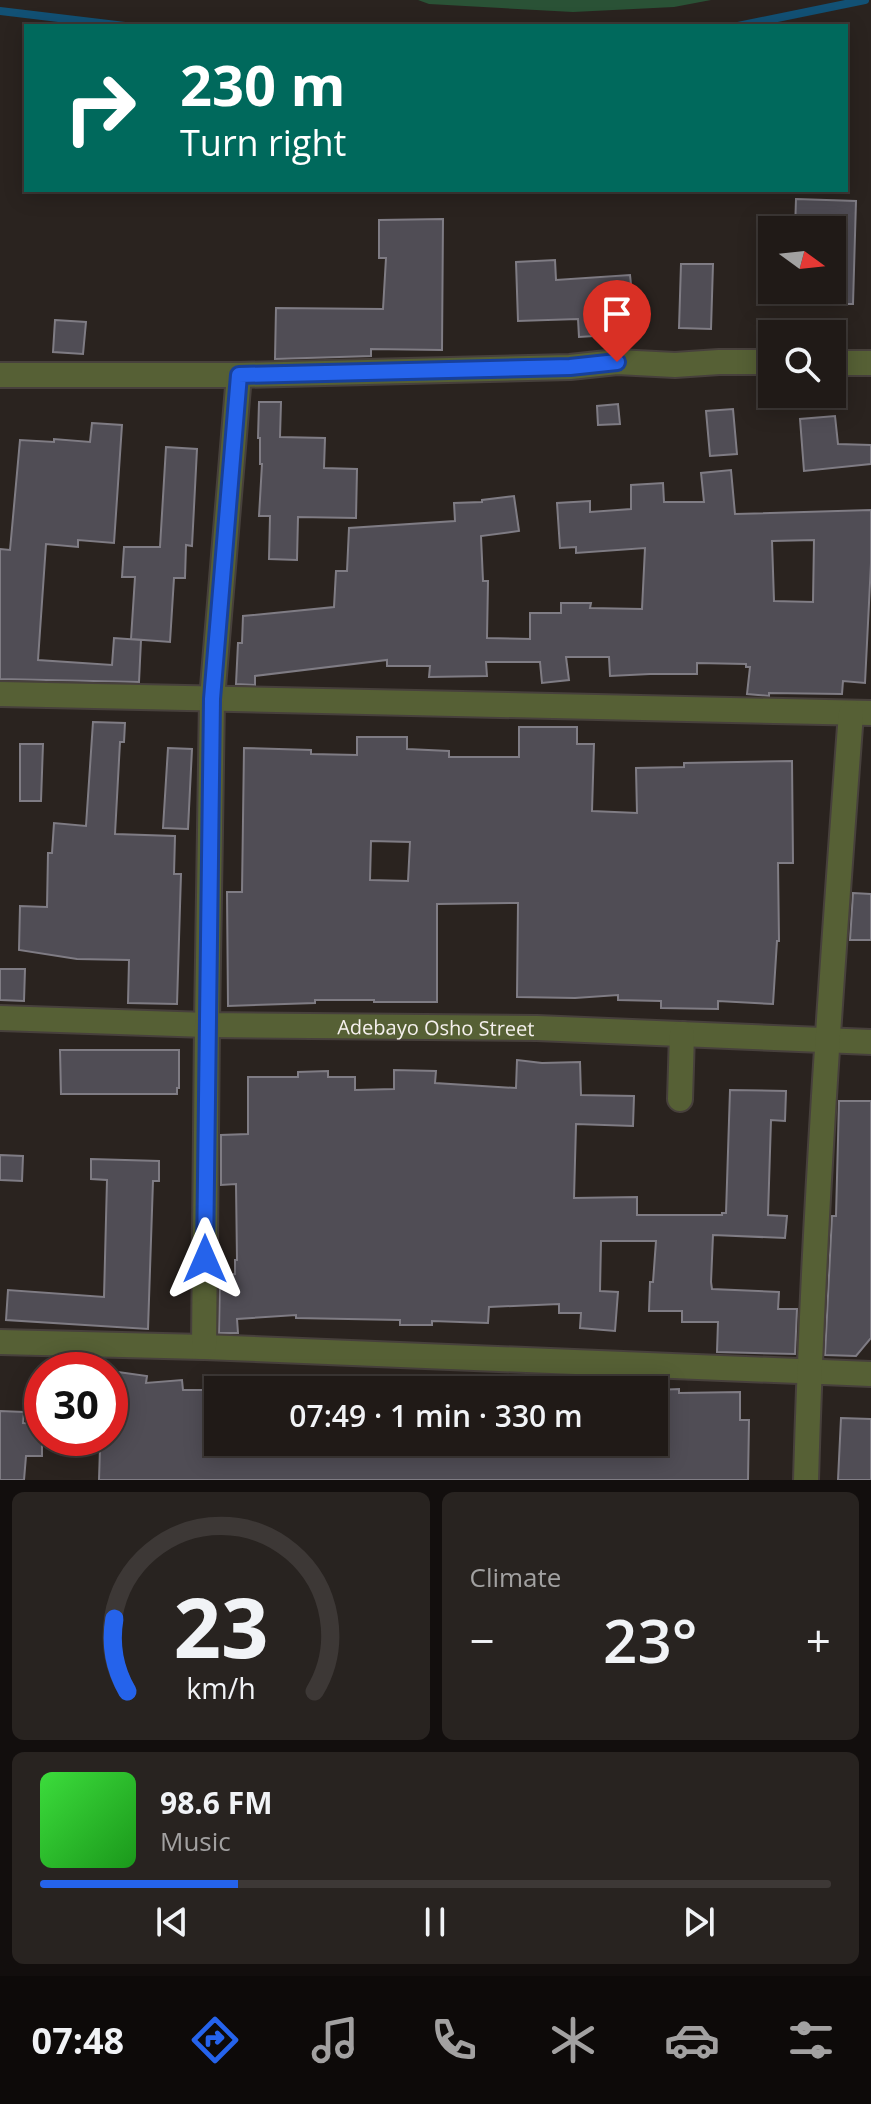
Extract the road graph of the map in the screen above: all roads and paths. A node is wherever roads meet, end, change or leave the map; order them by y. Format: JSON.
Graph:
{"nodes":[{"id":1,"x":758,"y":362,"type":"edge"},
{"id":2,"x":846,"y":363,"type":"edge"},
{"id":3,"x":871,"y":363,"type":"edge"},
{"id":4,"x":0,"y":375,"type":"edge"},
{"id":5,"x":239,"y":375,"type":"junction"},
{"id":6,"x":0,"y":694,"type":"edge"},
{"id":7,"x":212,"y":699,"type":"junction"},
{"id":8,"x":861,"y":713,"type":"edge"},
{"id":9,"x":0,"y":1018,"type":"edge"},
{"id":10,"x":207,"y":1025,"type":"junction"},
{"id":11,"x":682,"y":1034,"type":"junction"},
{"id":12,"x":826,"y":1040,"type":"junction"},
{"id":13,"x":871,"y":1042,"type":"edge"},
{"id":14,"x":680,"y":1099,"type":"dead end"},
{"id":15,"x":0,"y":1342,"type":"edge"},
{"id":16,"x":204,"y":1347,"type":"junction"},
{"id":17,"x":809,"y":1373,"type":"junction"},
{"id":18,"x":871,"y":1374,"type":"edge"},
{"id":19,"x":806,"y":1480,"type":"edge"}],
"edges":[{"from":1,"to":5,"type":"street"},
{"from":2,"to":3,"type":"street"},
{"from":4,"to":5,"type":"street"},
{"from":5,"to":7,"type":"street"},
{"from":6,"to":7,"type":"street"},
{"from":7,"to":8,"type":"street"},
{"from":7,"to":10,"type":"street"},
{"from":8,"to":12,"type":"street"},
{"from":9,"to":10,"type":"street","name":"Adebayo Osho Street"},
{"from":10,"to":11,"type":"street","name":"Adebayo Osho Street"},
{"from":10,"to":16,"type":"street"},
{"from":11,"to":12,"type":"street","name":"Adebayo Osho Street"},
{"from":11,"to":14,"type":"street"},
{"from":12,"to":13,"type":"street","name":"Adebayo Osho Street"},
{"from":12,"to":17,"type":"street"},
{"from":15,"to":16,"type":"street"},
{"from":16,"to":17,"type":"street"},
{"from":17,"to":18,"type":"street"},
{"from":17,"to":19,"type":"street"}]}
